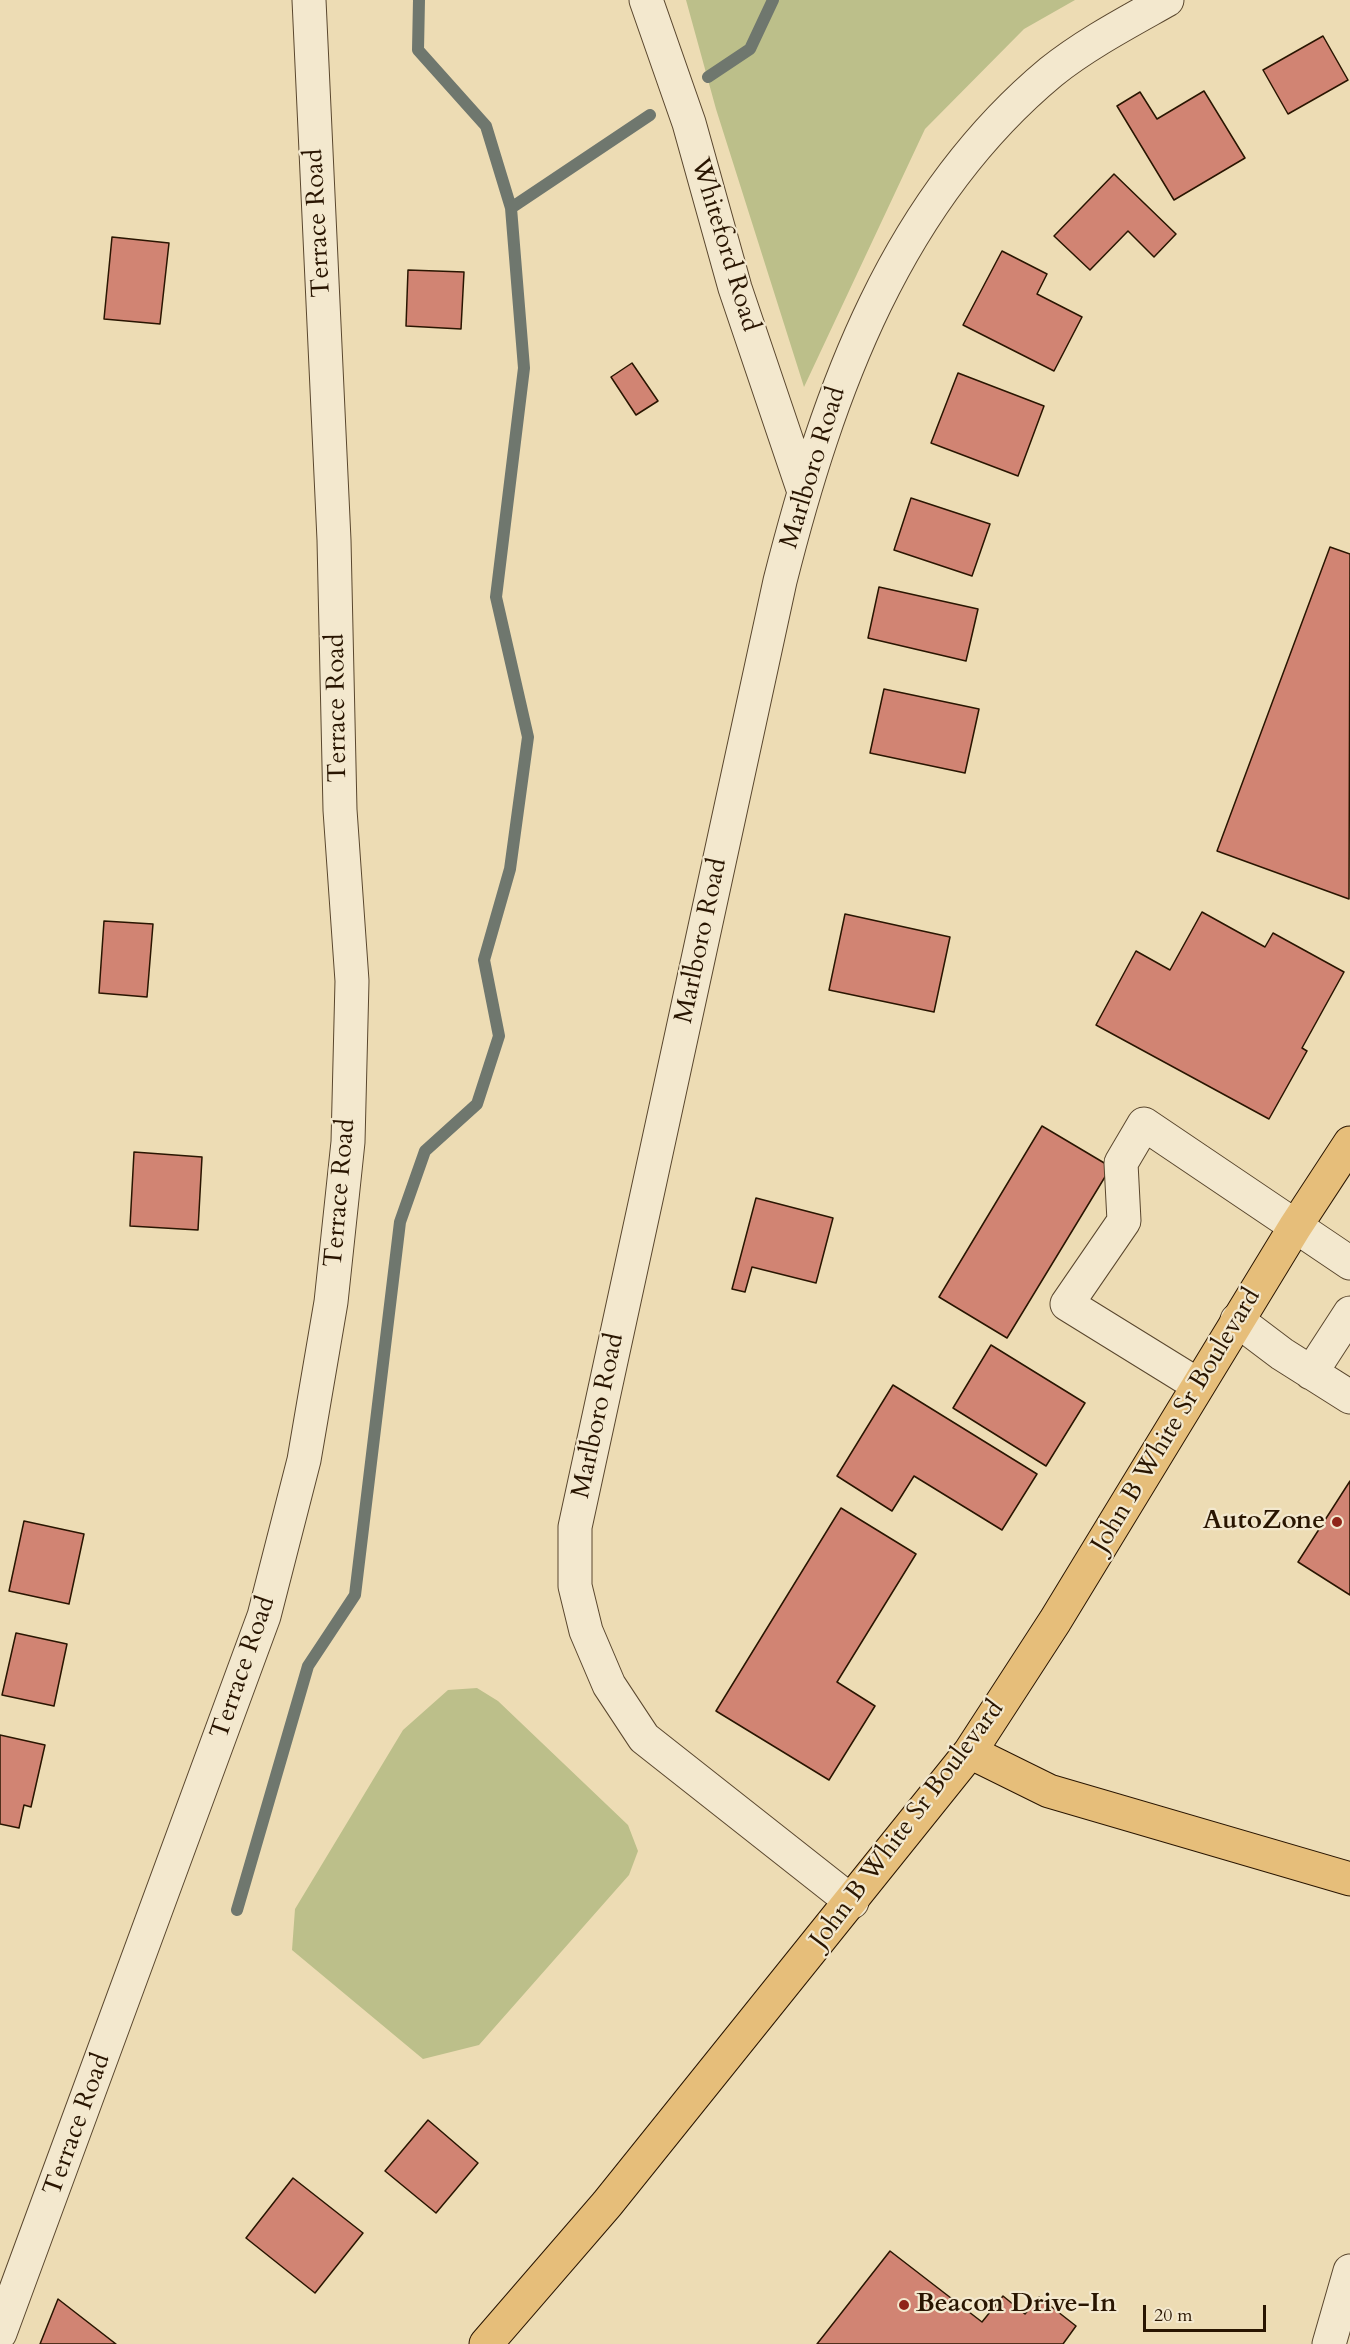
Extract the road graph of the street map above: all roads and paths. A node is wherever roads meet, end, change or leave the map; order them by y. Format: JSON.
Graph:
{"nodes":[{"id":1,"x":309,"y":0,"type":"edge"},
{"id":2,"x":646,"y":0,"type":"edge"},
{"id":3,"x":1167,"y":0,"type":"edge"},
{"id":4,"x":803,"y":489,"type":"junction"},
{"id":5,"x":1350,"y":1143,"type":"edge"},
{"id":6,"x":1295,"y":1227,"type":"junction"},
{"id":7,"x":1350,"y":1263,"type":"edge"},
{"id":8,"x":1350,"y":1313,"type":"edge"},
{"id":9,"x":1238,"y":1320,"type":"junction"},
{"id":10,"x":1311,"y":1373,"type":"junction"},
{"id":11,"x":1198,"y":1385,"type":"junction"},
{"id":12,"x":1350,"y":1397,"type":"edge"},
{"id":13,"x":970,"y":1752,"type":"junction"},
{"id":14,"x":1350,"y":1879,"type":"edge"},
{"id":15,"x":852,"y":1902,"type":"junction"},
{"id":16,"x":1350,"y":2271,"type":"edge"},
{"id":17,"x":0,"y":2334,"type":"edge"},
{"id":18,"x":486,"y":2344,"type":"edge"},
{"id":19,"x":1329,"y":2344,"type":"edge"}],
"edges":[{"from":1,"to":17,"type":"street","name":"Terrace Road"},
{"from":2,"to":4,"type":"street","name":"Whiteford Road"},
{"from":3,"to":4,"type":"street","name":"Marlboro Road"},
{"from":4,"to":15,"type":"street","name":"Marlboro Road"},
{"from":5,"to":6,"type":"main road","name":"John B White Sr Boulevard"},
{"from":6,"to":7,"type":"street"},
{"from":6,"to":9,"type":"main road","name":"John B White Sr Boulevard"},
{"from":6,"to":11,"type":"street"},
{"from":8,"to":10,"type":"street"},
{"from":9,"to":10,"type":"street"},
{"from":9,"to":11,"type":"main road","name":"John B White Sr Boulevard"},
{"from":10,"to":12,"type":"street"},
{"from":11,"to":13,"type":"main road","name":"John B White Sr Boulevard"},
{"from":13,"to":14,"type":"main road"},
{"from":13,"to":15,"type":"main road","name":"John B White Sr Boulevard"},
{"from":15,"to":18,"type":"main road","name":"John B White Sr Boulevard"},
{"from":16,"to":19,"type":"street"}]}
